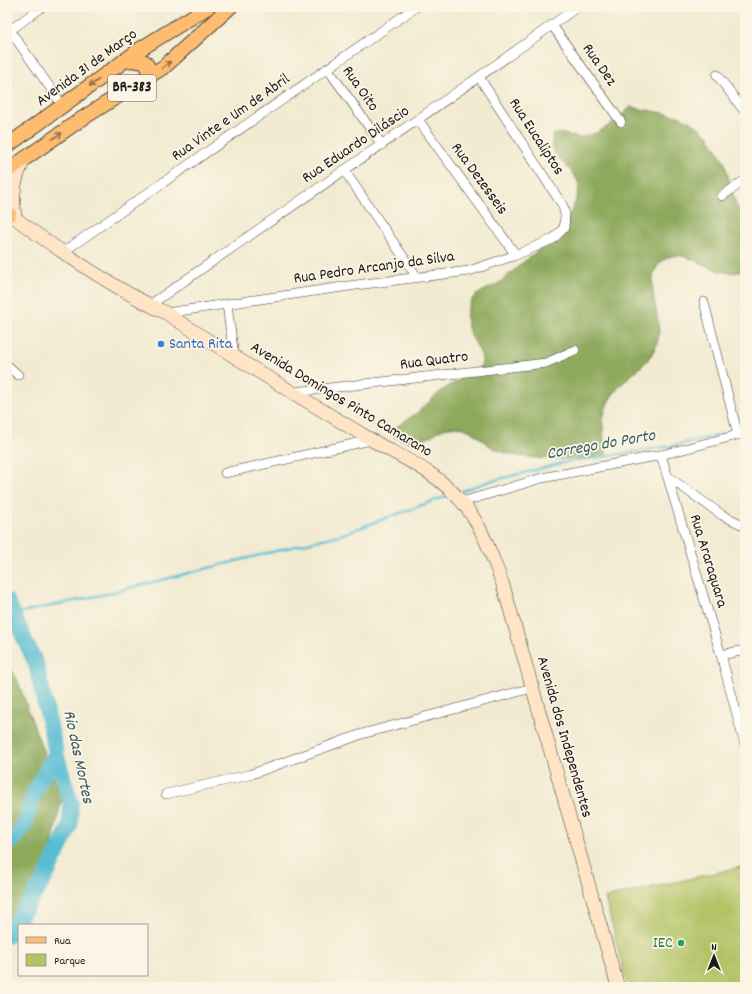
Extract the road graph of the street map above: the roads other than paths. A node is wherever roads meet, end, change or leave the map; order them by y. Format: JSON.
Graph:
{"nodes":[{"id":1,"x":42,"y":7,"type":"edge"},
{"id":2,"x":208,"y":7,"type":"edge"},
{"id":3,"x":230,"y":7,"type":"edge"},
{"id":4,"x":398,"y":7,"type":"edge"},
{"id":5,"x":416,"y":7,"type":"edge"},
{"id":6,"x":576,"y":7,"type":"edge"},
{"id":7,"x":404,"y":15,"type":"junction"},
{"id":8,"x":552,"y":25,"type":"junction"},
{"id":9,"x":9,"y":28,"type":"edge"},
{"id":10,"x":124,"y":61,"type":"junction"},
{"id":11,"x":328,"y":69,"type":"junction"},
{"id":12,"x":717,"y":75,"type":"dead end"},
{"id":13,"x":479,"y":77,"type":"junction"},
{"id":14,"x":147,"y":79,"type":"junction"},
{"id":15,"x":63,"y":106,"type":"junction"},
{"id":16,"x":745,"y":112,"type":"edge"},
{"id":17,"x":418,"y":121,"type":"junction"},
{"id":18,"x":621,"y":122,"type":"dead end"},
{"id":19,"x":382,"y":145,"type":"junction"},
{"id":20,"x":7,"y":146,"type":"edge"},
{"id":21,"x":25,"y":158,"type":"junction"},
{"id":22,"x":344,"y":170,"type":"junction"},
{"id":23,"x":7,"y":171,"type":"edge"},
{"id":24,"x":745,"y":180,"type":"edge"},
{"id":25,"x":722,"y":196,"type":"dead end"},
{"id":26,"x":10,"y":214,"type":"edge"},
{"id":27,"x":565,"y":215,"type":"joint"},
{"id":28,"x":63,"y":252,"type":"junction"},
{"id":29,"x":516,"y":255,"type":"junction"},
{"id":30,"x":418,"y":277,"type":"junction"},
{"id":31,"x":704,"y":302,"type":"dead end"},
{"id":32,"x":227,"y":304,"type":"junction"},
{"id":33,"x":150,"y":305,"type":"junction"},
{"id":34,"x":166,"y":313,"type":"junction"},
{"id":35,"x":575,"y":350,"type":"dead end"},
{"id":36,"x":234,"y":356,"type":"junction"},
{"id":37,"x":7,"y":365,"type":"edge"},
{"id":38,"x":18,"y":375,"type":"dead end"},
{"id":39,"x":295,"y":392,"type":"junction"},
{"id":40,"x":740,"y":432,"type":"edge"},
{"id":41,"x":371,"y":440,"type":"junction"},
{"id":42,"x":661,"y":455,"type":"junction"},
{"id":43,"x":225,"y":473,"type":"dead end"},
{"id":44,"x":667,"y":476,"type":"junction"},
{"id":45,"x":462,"y":502,"type":"junction"},
{"id":46,"x":745,"y":526,"type":"edge"},
{"id":47,"x":745,"y":650,"type":"edge"},
{"id":48,"x":720,"y":655,"type":"junction"},
{"id":49,"x":532,"y":688,"type":"junction"},
{"id":50,"x":745,"y":745,"type":"edge"},
{"id":51,"x":166,"y":794,"type":"dead end"},
{"id":52,"x":618,"y":987,"type":"edge"}],
"edges":[{"from":1,"to":9,"type":"street"},
{"from":2,"to":10,"type":"main road","name":"Avenida 31 de Março","number":"BR-383"},
{"from":14,"to":3,"type":"main road","number":"BR-383","one_way":true},
{"from":4,"to":7,"type":"street"},
{"from":5,"to":7,"type":"street","name":"Rua Vinte e Um de Abril"},
{"from":6,"to":8,"type":"street","name":"Rua Eduardo Diláscio"},
{"from":7,"to":11,"type":"street","name":"Rua Vinte e Um de Abril"},
{"from":8,"to":13,"type":"street","name":"Rua Eduardo Diláscio"},
{"from":8,"to":18,"type":"street","name":"Rua Dez"},
{"from":9,"to":15,"type":"street"},
{"from":10,"to":14,"type":"main road"},
{"from":10,"to":15,"type":"main road","name":"Avenida 31 de Março","number":"BR-383","one_way":true},
{"from":11,"to":19,"type":"street","name":"Rua Oito"},
{"from":11,"to":28,"type":"street","name":"Rua Vinte e Um de Abril"},
{"from":12,"to":16,"type":"street"},
{"from":13,"to":17,"type":"street","name":"Rua Eduardo Diláscio"},
{"from":13,"to":27,"type":"street","name":"Rua Eucaliptos"},
{"from":21,"to":14,"type":"main road","number":"BR-383","one_way":true},
{"from":15,"to":20,"type":"main road","name":"Avenida 31 de Março","number":"BR-383"},
{"from":17,"to":19,"type":"street","name":"Rua Eduardo Diláscio"},
{"from":17,"to":29,"type":"street","name":"Rua Dezesseis"},
{"from":19,"to":22,"type":"street","name":"Rua Eduardo Diláscio"},
{"from":21,"to":23,"type":"main road","number":"BR-383"},
{"from":21,"to":26,"type":"main road"},
{"from":22,"to":30,"type":"street"},
{"from":22,"to":33,"type":"street","name":"Rua Eduardo Diláscio"},
{"from":24,"to":25,"type":"street"},
{"from":26,"to":28,"type":"main road","name":"Avenida Domingos Pinto Camarano"},
{"from":27,"to":29,"type":"street","name":"Rua Pedro Arcanjo da Silva"},
{"from":28,"to":33,"type":"main road","name":"Avenida Domingos Pinto Camarano"},
{"from":29,"to":30,"type":"street","name":"Rua Pedro Arcanjo da Silva"},
{"from":30,"to":32,"type":"street","name":"Rua Pedro Arcanjo da Silva"},
{"from":31,"to":40,"type":"street"},
{"from":32,"to":34,"type":"street","name":"Rua Pedro Arcanjo da Silva"},
{"from":32,"to":36,"type":"street"},
{"from":33,"to":34,"type":"main road","name":"Avenida Domingos Pinto Camarano"},
{"from":34,"to":36,"type":"main road","name":"Avenida Domingos Pinto Camarano"},
{"from":35,"to":39,"type":"street","name":"Rua Quatro"},
{"from":36,"to":39,"type":"main road","name":"Avenida Domingos Pinto Camarano"},
{"from":37,"to":38,"type":"street"},
{"from":39,"to":41,"type":"main road","name":"Avenida Domingos Pinto Camarano"},
{"from":40,"to":42,"type":"street"},
{"from":41,"to":43,"type":"street"},
{"from":41,"to":45,"type":"main road","name":"Avenida Domingos Pinto Camarano"},
{"from":42,"to":44,"type":"street","name":"Rua Araraquara"},
{"from":42,"to":45,"type":"street"},
{"from":44,"to":46,"type":"street"},
{"from":44,"to":48,"type":"street","name":"Rua Araraquara"},
{"from":45,"to":49,"type":"main road","name":"Avenida dos Independentes"},
{"from":47,"to":48,"type":"street"},
{"from":48,"to":50,"type":"street","name":"Rua Araraquara"},
{"from":49,"to":51,"type":"street"},
{"from":49,"to":52,"type":"main road","name":"Avenida dos Independentes"}]}
